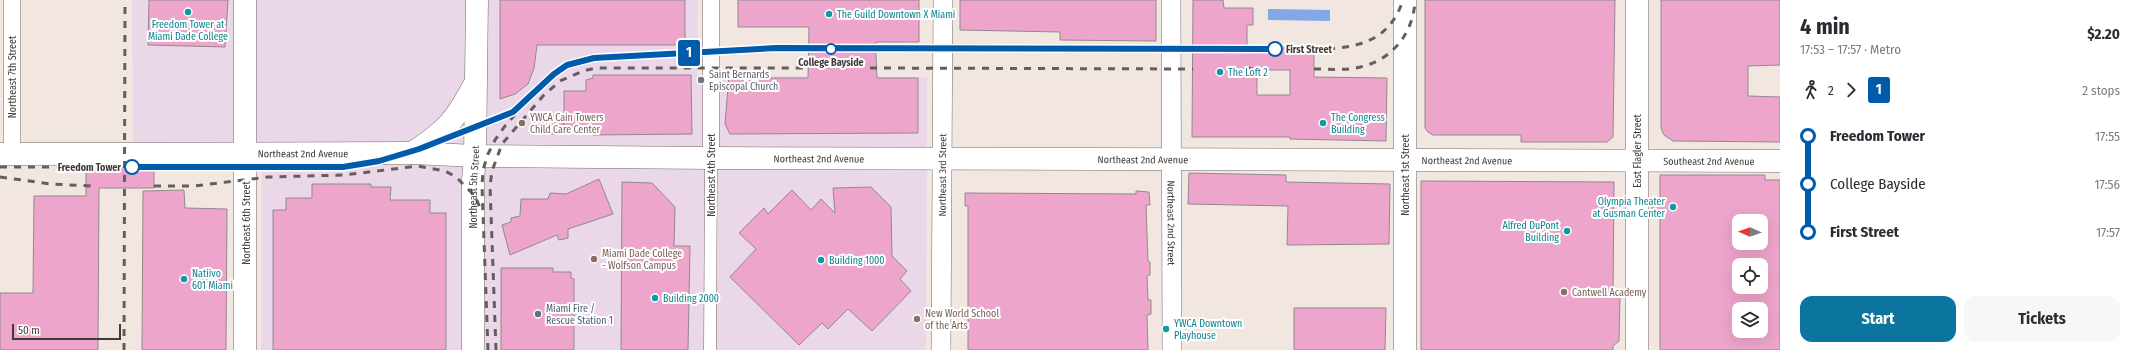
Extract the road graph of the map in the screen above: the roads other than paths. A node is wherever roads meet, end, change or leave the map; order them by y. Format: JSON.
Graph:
{"nodes":[{"id":1,"x":12,"y":0,"type":"edge"},
{"id":2,"x":245,"y":0,"type":"edge"},
{"id":3,"x":477,"y":0,"type":"edge"},
{"id":4,"x":711,"y":0,"type":"edge"},
{"id":5,"x":943,"y":0,"type":"edge"},
{"id":6,"x":1171,"y":0,"type":"edge"},
{"id":7,"x":1405,"y":0,"type":"edge"},
{"id":8,"x":1637,"y":0,"type":"edge"},
{"id":9,"x":477,"y":78,"type":"junction"},
{"id":10,"x":246,"y":153,"type":"junction"},
{"id":11,"x":6,"y":154,"type":"edge"},
{"id":12,"x":412,"y":154,"type":"junction"},
{"id":13,"x":475,"y":156,"type":"junction"},
{"id":14,"x":942,"y":157,"type":"junction"},
{"id":15,"x":711,"y":158,"type":"junction"},
{"id":16,"x":1170,"y":158,"type":"junction"},
{"id":17,"x":1405,"y":159,"type":"junction"},
{"id":18,"x":1637,"y":160,"type":"junction"},
{"id":19,"x":1780,"y":161,"type":"edge"},
{"id":20,"x":245,"y":350,"type":"edge"},
{"id":21,"x":473,"y":350,"type":"edge"},
{"id":22,"x":710,"y":350,"type":"edge"},
{"id":23,"x":941,"y":350,"type":"edge"},
{"id":24,"x":1172,"y":350,"type":"edge"},
{"id":25,"x":1405,"y":350,"type":"edge"},
{"id":26,"x":1637,"y":350,"type":"edge"}],
"edges":[{"from":1,"to":11,"type":"street","name":"Northeast 7th Street"},
{"from":2,"to":10,"type":"main road","name":"Northeast 6th Street"},
{"from":3,"to":9,"type":"main road","name":"Northeast 5th Street"},
{"from":4,"to":15,"type":"street","name":"Northeast 4th Street"},
{"from":5,"to":14,"type":"street","name":"Northeast 3rd Street"},
{"from":6,"to":16,"type":"street","name":"Northeast 2nd Street"},
{"from":7,"to":17,"type":"main road","name":"Northeast 1st Street"},
{"from":8,"to":18,"type":"main road","name":"East Flagler Street"},
{"from":9,"to":12,"type":"main road"},
{"from":9,"to":13,"type":"main road","name":"Northeast 5th Street"},
{"from":10,"to":11,"type":"main road","name":"Northeast 2nd Avenue"},
{"from":10,"to":12,"type":"main road","name":"Northeast 2nd Avenue"},
{"from":10,"to":20,"type":"main road","name":"Northeast 6th Street"},
{"from":12,"to":13,"type":"main road","name":"Northeast 2nd Avenue"},
{"from":13,"to":15,"type":"main road","name":"Northeast 2nd Avenue"},
{"from":13,"to":21,"type":"main road","name":"Northeast 5th Street"},
{"from":14,"to":15,"type":"main road","name":"Northeast 2nd Avenue"},
{"from":14,"to":16,"type":"main road","name":"Northeast 2nd Avenue"},
{"from":14,"to":23,"type":"street","name":"Northeast 3rd Street"},
{"from":15,"to":22,"type":"street","name":"Northeast 4th Street"},
{"from":16,"to":17,"type":"main road","name":"Northeast 2nd Avenue"},
{"from":16,"to":24,"type":"street","name":"Northeast 2nd Street"},
{"from":17,"to":18,"type":"main road","name":"Northeast 2nd Avenue"},
{"from":17,"to":25,"type":"main road","name":"Northeast 1st Street"},
{"from":18,"to":19,"type":"main road","name":"Southeast 2nd Avenue"},
{"from":18,"to":26,"type":"main road","name":"East Flagler Street"}]}
